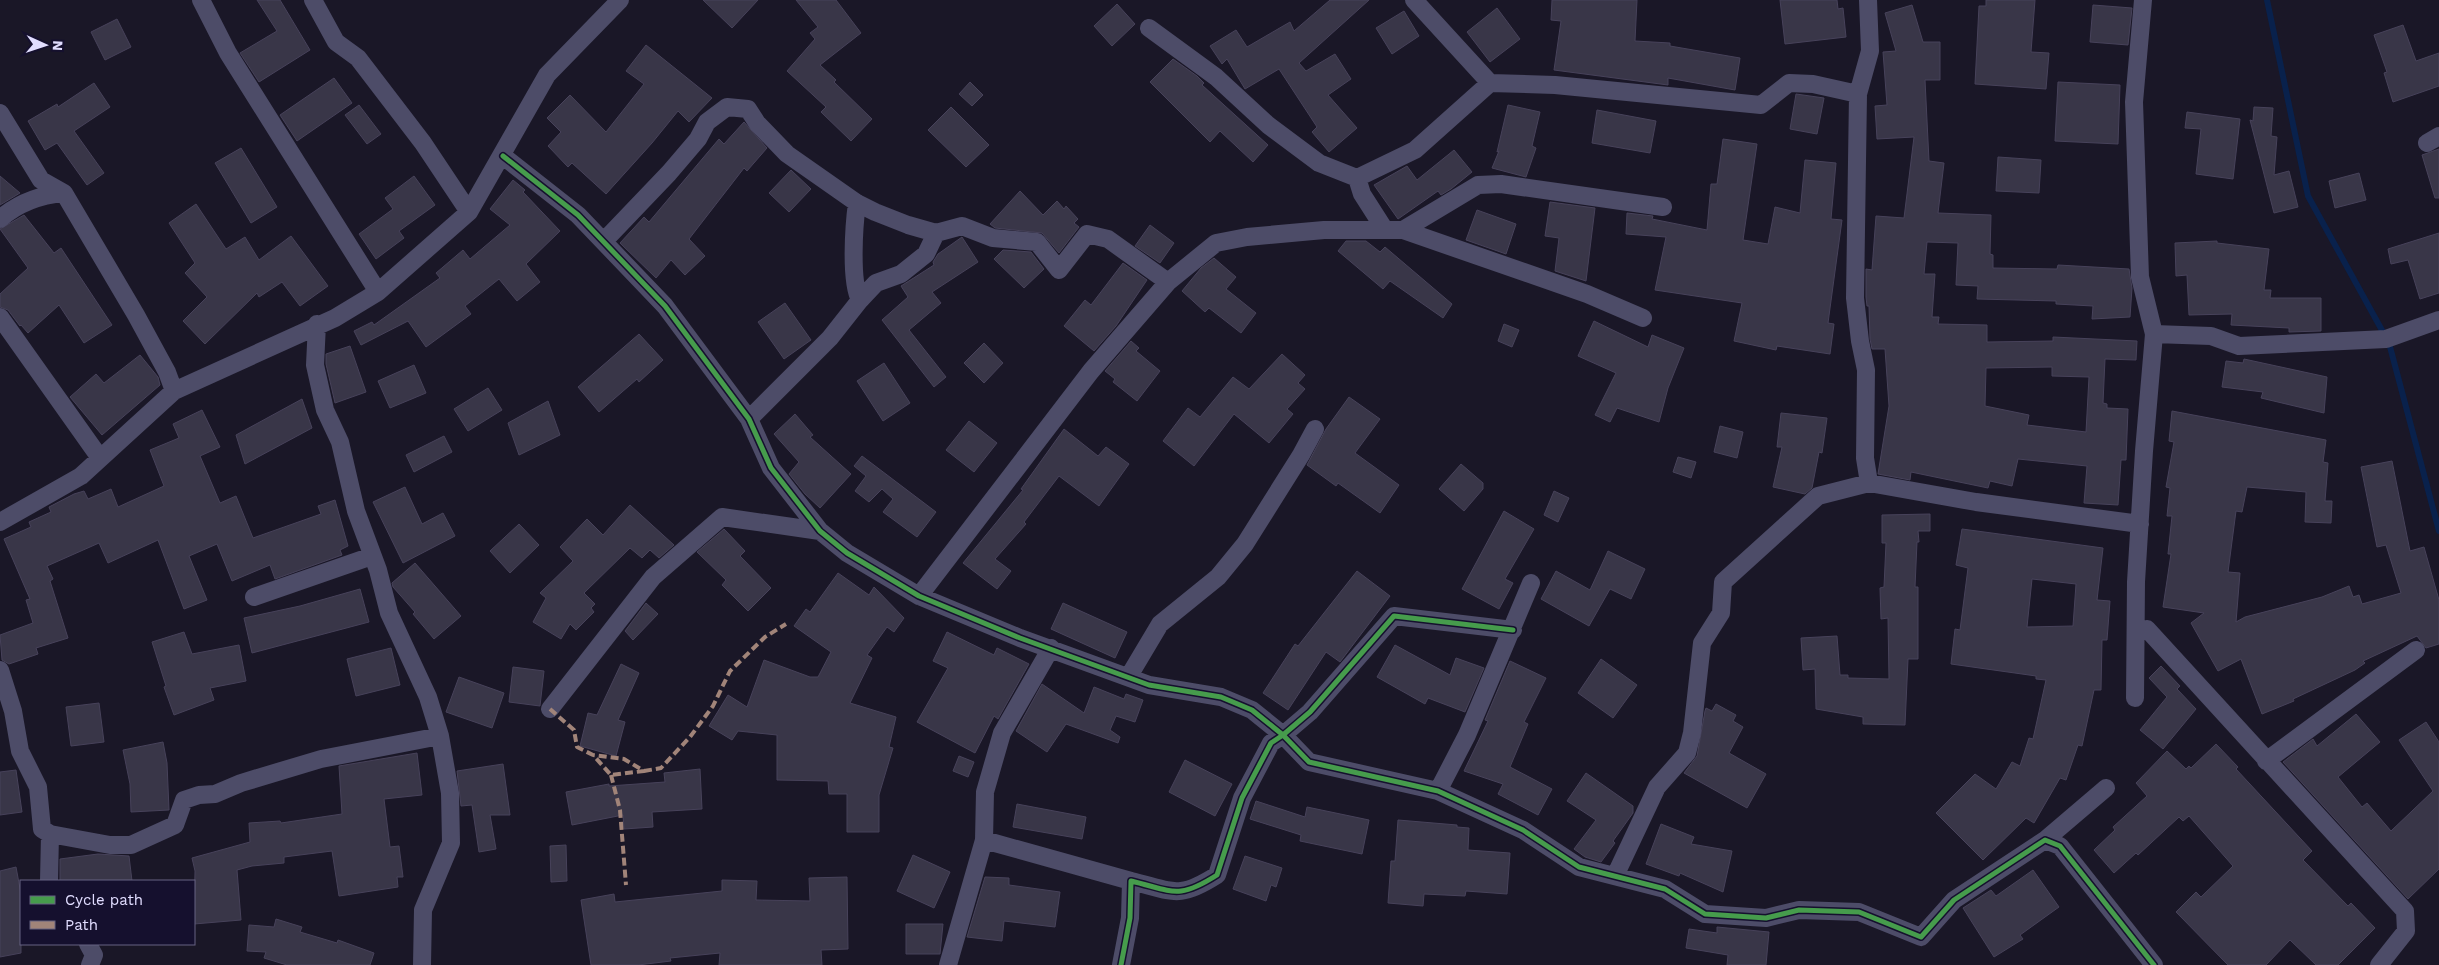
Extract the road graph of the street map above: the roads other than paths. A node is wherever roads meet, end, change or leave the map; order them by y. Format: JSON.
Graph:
{"nodes":[{"id":1,"x":201,"y":0,"type":"edge"},
{"id":2,"x":313,"y":0,"type":"edge"},
{"id":3,"x":620,"y":0,"type":"edge"},
{"id":4,"x":1414,"y":0,"type":"edge"},
{"id":5,"x":1868,"y":0,"type":"edge"},
{"id":6,"x":2143,"y":0,"type":"edge"},
{"id":7,"x":1148,"y":28,"type":"dead end"},
{"id":8,"x":1490,"y":83,"type":"junction"},
{"id":9,"x":1858,"y":94,"type":"junction"},
{"id":10,"x":0,"y":113,"type":"edge"},
{"id":11,"x":503,"y":156,"type":"junction"},
{"id":12,"x":1358,"y":178,"type":"junction"},
{"id":13,"x":64,"y":193,"type":"junction"},
{"id":14,"x":857,"y":203,"type":"junction"},
{"id":15,"x":1663,"y":207,"type":"dead end"},
{"id":16,"x":469,"y":212,"type":"junction"},
{"id":17,"x":0,"y":219,"type":"edge"},
{"id":18,"x":1385,"y":230,"type":"junction"},
{"id":19,"x":1403,"y":230,"type":"junction"},
{"id":20,"x":936,"y":233,"type":"junction"},
{"id":21,"x":604,"y":241,"type":"junction"},
{"id":22,"x":1168,"y":282,"type":"junction"},
{"id":23,"x":378,"y":292,"type":"junction"},
{"id":24,"x":860,"y":300,"type":"junction"},
{"id":25,"x":0,"y":317,"type":"edge"},
{"id":26,"x":1643,"y":318,"type":"dead end"},
{"id":27,"x":2439,"y":320,"type":"edge"},
{"id":28,"x":317,"y":324,"type":"junction"},
{"id":29,"x":2154,"y":334,"type":"junction"},
{"id":30,"x":174,"y":391,"type":"junction"},
{"id":31,"x":749,"y":419,"type":"junction"},
{"id":32,"x":1314,"y":429,"type":"dead end"},
{"id":33,"x":100,"y":458,"type":"junction"},
{"id":34,"x":1869,"y":482,"type":"junction"},
{"id":35,"x":0,"y":522,"type":"edge"},
{"id":36,"x":2140,"y":524,"type":"junction"},
{"id":37,"x":820,"y":531,"type":"junction"},
{"id":38,"x":372,"y":556,"type":"junction"},
{"id":39,"x":1531,"y":583,"type":"dead end"},
{"id":40,"x":919,"y":596,"type":"junction"},
{"id":41,"x":254,"y":597,"type":"dead end"},
{"id":42,"x":2147,"y":629,"type":"dead end"},
{"id":43,"x":1513,"y":630,"type":"junction"},
{"id":44,"x":1051,"y":648,"type":"junction"},
{"id":45,"x":2416,"y":650,"type":"dead end"},
{"id":46,"x":0,"y":670,"type":"edge"},
{"id":47,"x":1129,"y":676,"type":"junction"},
{"id":48,"x":2135,"y":698,"type":"dead end"},
{"id":49,"x":550,"y":709,"type":"dead end"},
{"id":50,"x":1284,"y":735,"type":"junction"},
{"id":51,"x":440,"y":736,"type":"junction"},
{"id":52,"x":2266,"y":761,"type":"junction"},
{"id":53,"x":2106,"y":788,"type":"dead end"},
{"id":54,"x":1438,"y":791,"type":"junction"},
{"id":55,"x":50,"y":834,"type":"junction"},
{"id":56,"x":984,"y":840,"type":"junction"},
{"id":57,"x":2046,"y":840,"type":"junction"},
{"id":58,"x":1615,"y":876,"type":"junction"},
{"id":59,"x":49,"y":880,"type":"edge"},
{"id":60,"x":1130,"y":881,"type":"junction"},
{"id":61,"x":89,"y":945,"type":"edge"},
{"id":62,"x":90,"y":965,"type":"edge"},
{"id":63,"x":422,"y":965,"type":"edge"},
{"id":64,"x":948,"y":965,"type":"edge"},
{"id":65,"x":1121,"y":965,"type":"edge"},
{"id":66,"x":2154,"y":965,"type":"edge"},
{"id":67,"x":2379,"y":965,"type":"edge"}],
"edges":[{"from":1,"to":23,"type":"street"},
{"from":2,"to":16,"type":"street"},
{"from":3,"to":11,"type":"street"},
{"from":4,"to":8,"type":"street"},
{"from":5,"to":9,"type":"street"},
{"from":6,"to":29,"type":"street"},
{"from":7,"to":12,"type":"street"},
{"from":8,"to":9,"type":"street"},
{"from":8,"to":12,"type":"street"},
{"from":9,"to":34,"type":"street"},
{"from":10,"to":13,"type":"street"},
{"from":11,"to":16,"type":"street"},
{"from":11,"to":21,"type":"street"},
{"from":12,"to":18,"type":"street"},
{"from":13,"to":17,"type":"street"},
{"from":13,"to":30,"type":"street"},
{"from":14,"to":20,"type":"street"},
{"from":14,"to":21,"type":"street"},
{"from":14,"to":24,"type":"street"},
{"from":15,"to":19,"type":"street"},
{"from":16,"to":23,"type":"street"},
{"from":18,"to":19,"type":"street"},
{"from":18,"to":22,"type":"street"},
{"from":19,"to":26,"type":"street"},
{"from":20,"to":22,"type":"street"},
{"from":20,"to":24,"type":"street"},
{"from":21,"to":31,"type":"street"},
{"from":22,"to":40,"type":"street"},
{"from":23,"to":28,"type":"street"},
{"from":24,"to":31,"type":"street"},
{"from":25,"to":33,"type":"street"},
{"from":27,"to":29,"type":"street"},
{"from":28,"to":30,"type":"street"},
{"from":28,"to":38,"type":"street"},
{"from":29,"to":36,"type":"street"},
{"from":30,"to":33,"type":"street"},
{"from":31,"to":37,"type":"street"},
{"from":32,"to":47,"type":"street"},
{"from":33,"to":35,"type":"street"},
{"from":34,"to":36,"type":"street"},
{"from":34,"to":58,"type":"street"},
{"from":36,"to":48,"type":"street"},
{"from":37,"to":40,"type":"street"},
{"from":37,"to":49,"type":"street"},
{"from":38,"to":41,"type":"street"},
{"from":38,"to":51,"type":"street"},
{"from":39,"to":43,"type":"street"},
{"from":40,"to":44,"type":"street"},
{"from":42,"to":52,"type":"street"},
{"from":43,"to":50,"type":"street"},
{"from":43,"to":54,"type":"street"},
{"from":44,"to":47,"type":"street"},
{"from":44,"to":56,"type":"street"},
{"from":45,"to":52,"type":"street"},
{"from":46,"to":55,"type":"street"},
{"from":47,"to":50,"type":"street"},
{"from":50,"to":54,"type":"street"},
{"from":50,"to":60,"type":"street"},
{"from":51,"to":55,"type":"street"},
{"from":51,"to":63,"type":"street"},
{"from":52,"to":67,"type":"street"},
{"from":53,"to":57,"type":"street"},
{"from":54,"to":58,"type":"street"},
{"from":55,"to":59,"type":"street"},
{"from":56,"to":60,"type":"street"},
{"from":56,"to":64,"type":"street"},
{"from":57,"to":58,"type":"street"},
{"from":57,"to":66,"type":"street"},
{"from":60,"to":65,"type":"street"},
{"from":61,"to":62,"type":"street"}]}
